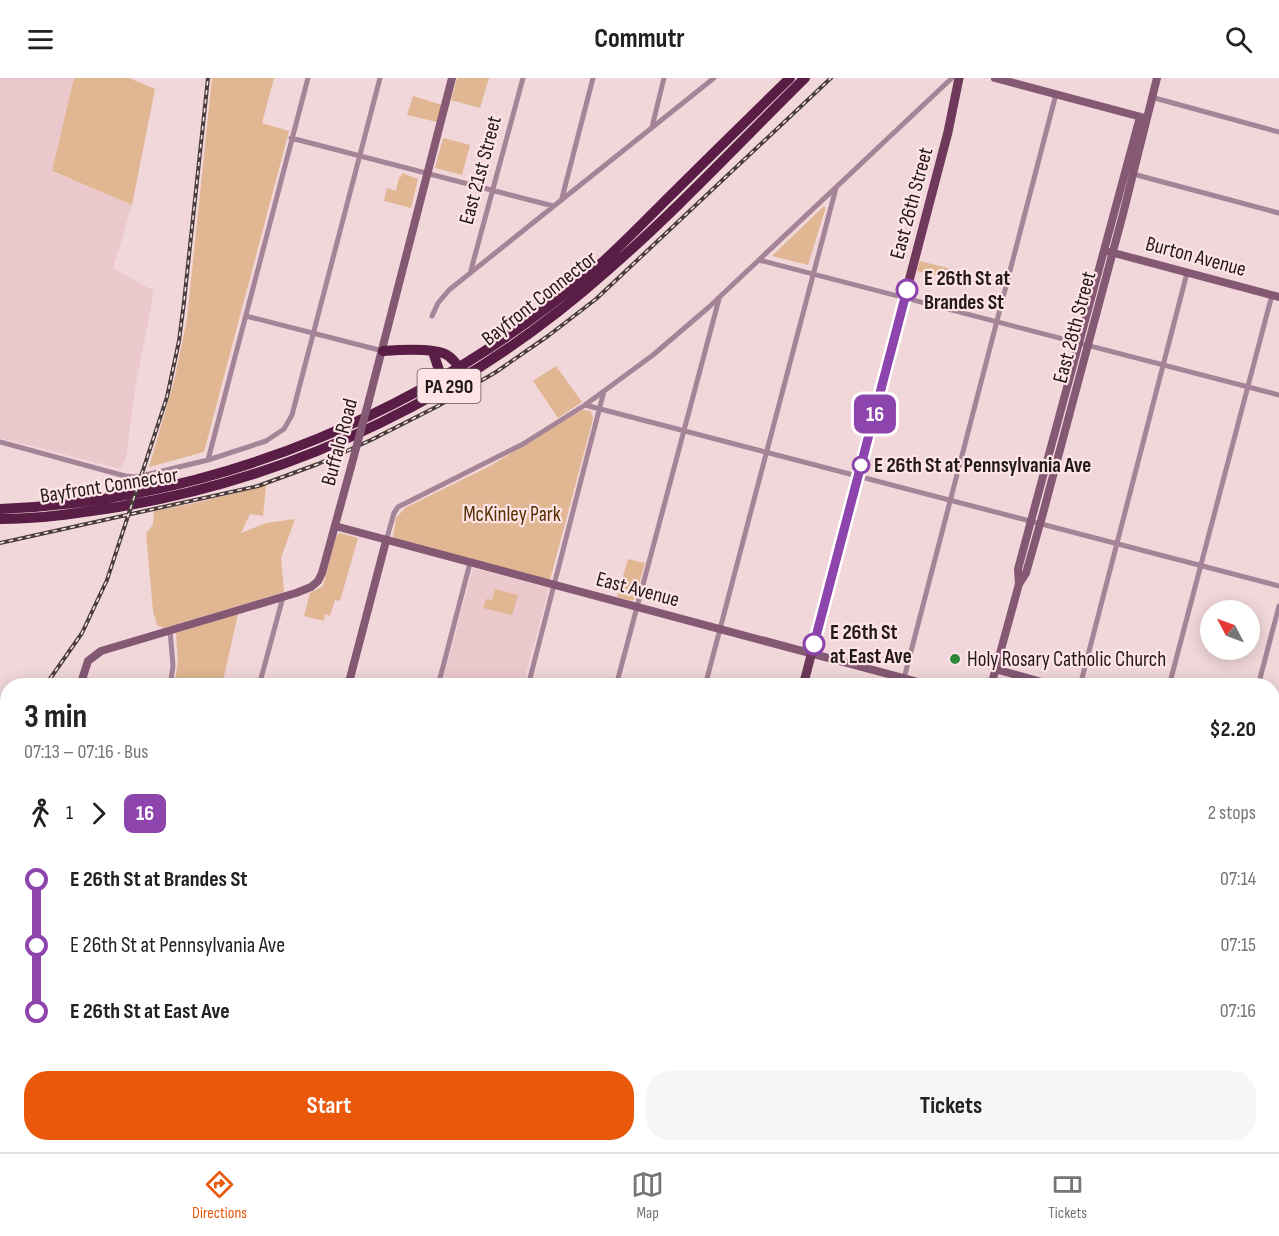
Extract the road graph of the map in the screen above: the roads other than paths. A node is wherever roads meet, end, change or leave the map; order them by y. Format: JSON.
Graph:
{"nodes":[{"id":1,"x":308,"y":78,"type":"edge"},
{"id":2,"x":380,"y":78,"type":"edge"},
{"id":3,"x":452,"y":78,"type":"edge"},
{"id":4,"x":523,"y":78,"type":"edge"},
{"id":5,"x":593,"y":78,"type":"edge"},
{"id":6,"x":664,"y":78,"type":"edge"},
{"id":7,"x":714,"y":78,"type":"edge"},
{"id":8,"x":790,"y":78,"type":"edge"},
{"id":9,"x":805,"y":78,"type":"edge"},
{"id":10,"x":952,"y":78,"type":"edge"},
{"id":11,"x":959,"y":78,"type":"edge"},
{"id":12,"x":995,"y":78,"type":"edge"},
{"id":13,"x":1157,"y":78,"type":"edge"},
{"id":14,"x":1056,"y":94,"type":"junction"},
{"id":15,"x":1152,"y":97,"type":"junction"},
{"id":16,"x":1143,"y":117,"type":"junction"},
{"id":17,"x":651,"y":129,"type":"junction"},
{"id":18,"x":1279,"y":132,"type":"edge"},
{"id":19,"x":291,"y":138,"type":"junction"},
{"id":20,"x":359,"y":156,"type":"junction"},
{"id":21,"x":427,"y":173,"type":"junction"},
{"id":22,"x":1133,"y":174,"type":"junction"},
{"id":23,"x":837,"y":187,"type":"junction"},
{"id":24,"x":493,"y":190,"type":"junction"},
{"id":25,"x":561,"y":199,"type":"junction"},
{"id":26,"x":553,"y":206,"type":"junction"},
{"id":27,"x":1279,"y":213,"type":"edge"},
{"id":28,"x":1103,"y":250,"type":"junction"},
{"id":29,"x":1113,"y":252,"type":"junction"},
{"id":30,"x":759,"y":260,"type":"junction"},
{"id":31,"x":471,"y":272,"type":"junction"},
{"id":32,"x":1187,"y":273,"type":"junction"},
{"id":33,"x":813,"y":274,"type":"junction"},
{"id":34,"x":1275,"y":296,"type":"edge"},
{"id":35,"x":719,"y":298,"type":"junction"},
{"id":36,"x":905,"y":299,"type":"junction"},
{"id":37,"x":246,"y":316,"type":"junction"},
{"id":38,"x":432,"y":316,"type":"dead end"},
{"id":39,"x":997,"y":323,"type":"junction"},
{"id":40,"x":314,"y":334,"type":"junction"},
{"id":41,"x":1078,"y":344,"type":"junction"},
{"id":42,"x":1088,"y":347,"type":"junction"},
{"id":43,"x":383,"y":351,"type":"junction"},
{"id":44,"x":433,"y":352,"type":"junction"},
{"id":45,"x":1164,"y":366,"type":"junction"},
{"id":46,"x":463,"y":372,"type":"junction"},
{"id":47,"x":442,"y":379,"type":"junction"},
{"id":48,"x":1248,"y":387,"type":"junction"},
{"id":49,"x":604,"y":391,"type":"junction"},
{"id":50,"x":1279,"y":395,"type":"edge"},
{"id":51,"x":585,"y":405,"type":"junction"},
{"id":52,"x":599,"y":408,"type":"junction"},
{"id":53,"x":683,"y":430,"type":"junction"},
{"id":54,"x":0,"y":442,"type":"edge"},
{"id":55,"x":767,"y":452,"type":"junction"},
{"id":56,"x":208,"y":460,"type":"junction"},
{"id":57,"x":858,"y":476,"type":"junction"},
{"id":58,"x":951,"y":500,"type":"junction"},
{"id":59,"x":0,"y":509,"type":"edge"},
{"id":60,"x":0,"y":519,"type":"edge"},
{"id":61,"x":1031,"y":521,"type":"junction"},
{"id":62,"x":1040,"y":523,"type":"junction"},
{"id":63,"x":335,"y":526,"type":"junction"},
{"id":64,"x":386,"y":541,"type":"junction"},
{"id":65,"x":1117,"y":543,"type":"junction"},
{"id":66,"x":470,"y":563,"type":"junction"},
{"id":67,"x":1201,"y":565,"type":"junction"},
{"id":68,"x":1019,"y":584,"type":"junction"},
{"id":69,"x":554,"y":585,"type":"junction"},
{"id":70,"x":1279,"y":586,"type":"edge"},
{"id":71,"x":282,"y":597,"type":"junction"},
{"id":72,"x":1279,"y":606,"type":"edge"},
{"id":73,"x":637,"y":607,"type":"junction"},
{"id":74,"x":720,"y":629,"type":"junction"},
{"id":75,"x":170,"y":630,"type":"junction"},
{"id":76,"x":812,"y":653,"type":"junction"},
{"id":77,"x":995,"y":669,"type":"junction"},
{"id":78,"x":82,"y":678,"type":"edge"},
{"id":79,"x":171,"y":678,"type":"edge"},
{"id":80,"x":261,"y":678,"type":"edge"},
{"id":81,"x":350,"y":678,"type":"edge"},
{"id":82,"x":440,"y":678,"type":"edge"},
{"id":83,"x":530,"y":678,"type":"edge"},
{"id":84,"x":618,"y":678,"type":"edge"},
{"id":85,"x":707,"y":678,"type":"edge"},
{"id":86,"x":805,"y":678,"type":"edge"},
{"id":87,"x":890,"y":678,"type":"edge"},
{"id":88,"x":904,"y":678,"type":"edge"},
{"id":89,"x":993,"y":678,"type":"edge"},
{"id":90,"x":1027,"y":678,"type":"edge"},
{"id":91,"x":1082,"y":678,"type":"edge"},
{"id":92,"x":1171,"y":678,"type":"edge"},
{"id":93,"x":1260,"y":678,"type":"edge"}],
"edges":[{"from":1,"to":19,"type":"street"},
{"from":2,"to":20,"type":"street"},
{"from":3,"to":21,"type":"street","name":"Buffalo Road"},
{"from":4,"to":24,"type":"street","name":"East 21st Street"},
{"from":5,"to":25,"type":"street"},
{"from":6,"to":17,"type":"street"},
{"from":7,"to":17,"type":"street"},
{"from":8,"to":46,"type":"highway","name":"Bayfront Connector","number":"PA 290"},
{"from":9,"to":46,"type":"highway","name":"Bayfront Connector","number":"PA 290"},
{"from":10,"to":23,"type":"street"},
{"from":11,"to":36,"type":"main road","name":"East 26th Street"},
{"from":12,"to":14,"type":"street"},
{"from":13,"to":15,"type":"street","name":"East 28th Street"},
{"from":14,"to":16,"type":"street"},
{"from":14,"to":39,"type":"street"},
{"from":15,"to":16,"type":"street","name":"East 28th Street"},
{"from":15,"to":18,"type":"street"},
{"from":16,"to":22,"type":"street","name":"East 28th Street"},
{"from":16,"to":28,"type":"street","name":"East 28th Street"},
{"from":17,"to":25,"type":"street"},
{"from":19,"to":20,"type":"street"},
{"from":19,"to":37,"type":"street"},
{"from":20,"to":21,"type":"street"},
{"from":20,"to":40,"type":"street"},
{"from":21,"to":24,"type":"street"},
{"from":21,"to":43,"type":"street","name":"Buffalo Road"},
{"from":22,"to":27,"type":"street"},
{"from":22,"to":29,"type":"street","name":"East 28th Street"},
{"from":23,"to":30,"type":"street"},
{"from":23,"to":33,"type":"street"},
{"from":24,"to":26,"type":"street"},
{"from":24,"to":31,"type":"street","name":"East 21st Street"},
{"from":25,"to":26,"type":"street"},
{"from":26,"to":31,"type":"street"},
{"from":28,"to":29,"type":"street","name":"Burton Avenue"},
{"from":28,"to":41,"type":"street","name":"East 28th Street"},
{"from":29,"to":32,"type":"street","name":"Burton Avenue"},
{"from":29,"to":42,"type":"street","name":"East 28th Street"},
{"from":30,"to":33,"type":"street"},
{"from":30,"to":35,"type":"street"},
{"from":31,"to":38,"type":"street"},
{"from":32,"to":34,"type":"street","name":"Burton Avenue"},
{"from":32,"to":45,"type":"street"},
{"from":33,"to":36,"type":"street"},
{"from":33,"to":55,"type":"street"},
{"from":34,"to":48,"type":"street"},
{"from":35,"to":49,"type":"street"},
{"from":35,"to":53,"type":"street"},
{"from":36,"to":39,"type":"street"},
{"from":36,"to":57,"type":"main road","name":"East 26th Street"},
{"from":37,"to":40,"type":"street"},
{"from":37,"to":56,"type":"street"},
{"from":39,"to":41,"type":"street"},
{"from":39,"to":58,"type":"street"},
{"from":40,"to":43,"type":"street"},
{"from":40,"to":56,"type":"street"},
{"from":41,"to":42,"type":"street"},
{"from":41,"to":61,"type":"street","name":"East 28th Street"},
{"from":42,"to":45,"type":"street"},
{"from":42,"to":62,"type":"street","name":"East 28th Street"},
{"from":43,"to":44,"type":"highway"},
{"from":43,"to":63,"type":"street","name":"Buffalo Road","bridge":true},
{"from":44,"to":46,"type":"highway"},
{"from":44,"to":47,"type":"highway"},
{"from":45,"to":48,"type":"street"},
{"from":45,"to":65,"type":"street"},
{"from":46,"to":47,"type":"highway","name":"Bayfront Connector","number":"PA 290"},
{"from":46,"to":60,"type":"highway","name":"Bayfront Connector","number":"PA 290"},
{"from":47,"to":59,"type":"highway","name":"Bayfront Connector","number":"PA 290"},
{"from":48,"to":50,"type":"street"},
{"from":48,"to":67,"type":"street"},
{"from":49,"to":51,"type":"street"},
{"from":49,"to":52,"type":"street"},
{"from":51,"to":52,"type":"street"},
{"from":51,"to":64,"type":"street"},
{"from":52,"to":53,"type":"street"},
{"from":52,"to":69,"type":"street"},
{"from":53,"to":55,"type":"street"},
{"from":53,"to":73,"type":"street"},
{"from":54,"to":56,"type":"street"},
{"from":55,"to":57,"type":"street"},
{"from":55,"to":74,"type":"street"},
{"from":57,"to":58,"type":"street"},
{"from":57,"to":76,"type":"main road","name":"East 26th Street"},
{"from":58,"to":61,"type":"street"},
{"from":58,"to":88,"type":"street"},
{"from":61,"to":62,"type":"street"},
{"from":61,"to":68,"type":"street","name":"East 28th Street"},
{"from":62,"to":65,"type":"street"},
{"from":62,"to":68,"type":"street","name":"East 28th Street"},
{"from":63,"to":64,"type":"street","name":"East Avenue"},
{"from":63,"to":71,"type":"street","name":"Buffalo Road"},
{"from":64,"to":66,"type":"street","name":"East Avenue"},
{"from":64,"to":81,"type":"street"},
{"from":65,"to":67,"type":"street"},
{"from":65,"to":91,"type":"street"},
{"from":66,"to":69,"type":"street","name":"East Avenue"},
{"from":66,"to":82,"type":"street"},
{"from":67,"to":70,"type":"street"},
{"from":67,"to":92,"type":"street"},
{"from":68,"to":77,"type":"street","name":"East 28th Street"},
{"from":69,"to":73,"type":"street","name":"East Avenue"},
{"from":69,"to":83,"type":"street"},
{"from":71,"to":75,"type":"street","name":"Buffalo Road"},
{"from":71,"to":80,"type":"street"},
{"from":72,"to":93,"type":"street"},
{"from":73,"to":74,"type":"street","name":"East Avenue"},
{"from":73,"to":84,"type":"street"},
{"from":74,"to":76,"type":"street","name":"East Avenue"},
{"from":74,"to":85,"type":"street"},
{"from":75,"to":78,"type":"street","name":"Buffalo Road"},
{"from":75,"to":79,"type":"street"},
{"from":76,"to":86,"type":"main road","name":"East 26th Street"},
{"from":76,"to":87,"type":"street","name":"East Avenue"},
{"from":77,"to":89,"type":"street","name":"East 28th Street"},
{"from":77,"to":90,"type":"street"}]}
